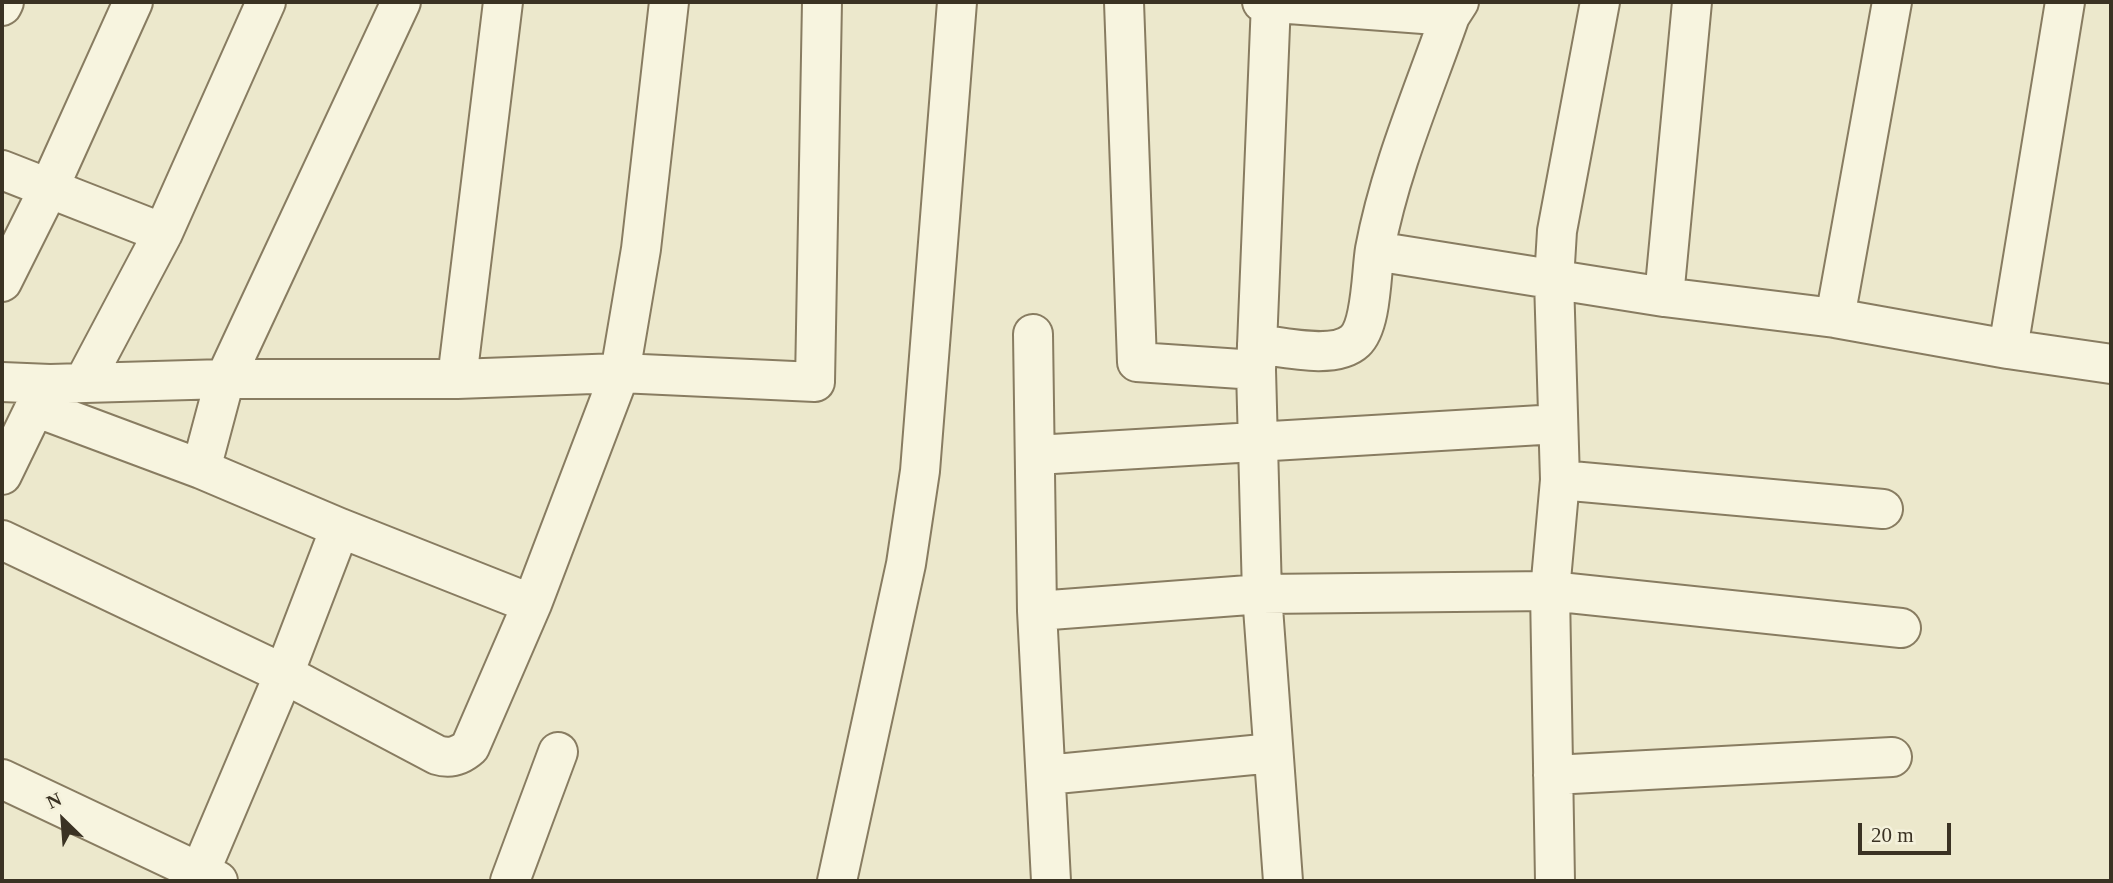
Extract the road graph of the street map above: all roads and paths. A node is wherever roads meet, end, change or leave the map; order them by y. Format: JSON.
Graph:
{"nodes":[{"id":1,"x":133,"y":2,"type":"edge"},
{"id":2,"x":266,"y":2,"type":"edge"},
{"id":3,"x":401,"y":2,"type":"edge"},
{"id":4,"x":503,"y":2,"type":"edge"},
{"id":5,"x":669,"y":2,"type":"edge"},
{"id":6,"x":822,"y":2,"type":"edge"},
{"id":7,"x":957,"y":2,"type":"edge"},
{"id":8,"x":1124,"y":2,"type":"edge"},
{"id":9,"x":1262,"y":2,"type":"edge"},
{"id":10,"x":1271,"y":2,"type":"edge"},
{"id":11,"x":1600,"y":2,"type":"edge"},
{"id":12,"x":1692,"y":2,"type":"edge"},
{"id":13,"x":1892,"y":2,"type":"edge"},
{"id":14,"x":2065,"y":2,"type":"edge"},
{"id":15,"x":1455,"y":9,"type":"edge"},
{"id":16,"x":2,"y":170,"type":"edge"},
{"id":17,"x":49,"y":188,"type":"junction"},
{"id":18,"x":163,"y":233,"type":"junction"},
{"id":19,"x":1375,"y":251,"type":"junction"},
{"id":20,"x":1555,"y":280,"type":"junction"},
{"id":21,"x":2,"y":282,"type":"edge"},
{"id":22,"x":1664,"y":297,"type":"junction"},
{"id":23,"x":1835,"y":318,"type":"junction"},
{"id":24,"x":1033,"y":334,"type":"dead end"},
{"id":25,"x":2008,"y":349,"type":"junction"},
{"id":26,"x":1256,"y":357,"type":"junction"},
{"id":27,"x":2111,"y":363,"type":"edge"},
{"id":28,"x":620,"y":373,"type":"junction"},
{"id":29,"x":225,"y":379,"type":"junction"},
{"id":30,"x":457,"y":379,"type":"junction"},
{"id":31,"x":2,"y":382,"type":"edge"},
{"id":32,"x":56,"y":391,"type":"junction"},
{"id":33,"x":1558,"y":424,"type":"junction"},
{"id":34,"x":1258,"y":442,"type":"junction"},
{"id":35,"x":1036,"y":455,"type":"junction"},
{"id":36,"x":201,"y":469,"type":"junction"},
{"id":37,"x":2,"y":475,"type":"edge"},
{"id":38,"x":1560,"y":480,"type":"junction"},
{"id":39,"x":1883,"y":509,"type":"dead end"},
{"id":40,"x":340,"y":528,"type":"junction"},
{"id":41,"x":2,"y":540,"type":"edge"},
{"id":42,"x":1550,"y":591,"type":"junction"},
{"id":43,"x":1262,"y":594,"type":"junction"},
{"id":44,"x":532,"y":604,"type":"junction"},
{"id":45,"x":1037,"y":611,"type":"junction"},
{"id":46,"x":1901,"y":628,"type":"dead end"},
{"id":47,"x":284,"y":674,"type":"junction"},
{"id":48,"x":558,"y":752,"type":"dead end"},
{"id":49,"x":1273,"y":753,"type":"junction"},
{"id":50,"x":1892,"y":757,"type":"dead end"},
{"id":51,"x":1045,"y":775,"type":"junction"},
{"id":52,"x":1553,"y":775,"type":"junction"},
{"id":53,"x":2,"y":779,"type":"edge"},
{"id":54,"x":209,"y":877,"type":"edge"},
{"id":55,"x":510,"y":881,"type":"edge"},
{"id":56,"x":837,"y":881,"type":"edge"},
{"id":57,"x":1051,"y":881,"type":"edge"},
{"id":58,"x":1283,"y":881,"type":"edge"},
{"id":59,"x":1555,"y":881,"type":"edge"}],
"edges":[{"from":1,"to":17,"type":"street"},
{"from":2,"to":18,"type":"street"},
{"from":3,"to":29,"type":"street"},
{"from":4,"to":30,"type":"street"},
{"from":5,"to":28,"type":"street"},
{"from":6,"to":28,"type":"street"},
{"from":7,"to":56,"type":"street"},
{"from":8,"to":26,"type":"street"},
{"from":9,"to":10,"type":"street"},
{"from":10,"to":15,"type":"street"},
{"from":10,"to":26,"type":"street"},
{"from":11,"to":20,"type":"street"},
{"from":12,"to":22,"type":"street"},
{"from":13,"to":23,"type":"street"},
{"from":14,"to":25,"type":"street"},
{"from":15,"to":19,"type":"street"},
{"from":16,"to":17,"type":"street"},
{"from":17,"to":18,"type":"street"},
{"from":17,"to":21,"type":"street"},
{"from":18,"to":32,"type":"street"},
{"from":19,"to":20,"type":"street"},
{"from":19,"to":26,"type":"street"},
{"from":20,"to":22,"type":"street"},
{"from":20,"to":33,"type":"street"},
{"from":22,"to":23,"type":"street"},
{"from":23,"to":25,"type":"street"},
{"from":24,"to":35,"type":"street"},
{"from":25,"to":27,"type":"street"},
{"from":26,"to":34,"type":"street"},
{"from":28,"to":30,"type":"street"},
{"from":28,"to":44,"type":"street"},
{"from":29,"to":30,"type":"street"},
{"from":29,"to":32,"type":"street"},
{"from":29,"to":36,"type":"street"},
{"from":31,"to":32,"type":"street"},
{"from":32,"to":36,"type":"street"},
{"from":32,"to":37,"type":"street"},
{"from":33,"to":34,"type":"street"},
{"from":33,"to":38,"type":"street"},
{"from":34,"to":35,"type":"street"},
{"from":34,"to":43,"type":"street"},
{"from":35,"to":45,"type":"street"},
{"from":36,"to":40,"type":"street"},
{"from":38,"to":39,"type":"street"},
{"from":38,"to":42,"type":"street"},
{"from":40,"to":44,"type":"street"},
{"from":40,"to":47,"type":"street"},
{"from":41,"to":47,"type":"street"},
{"from":42,"to":43,"type":"street"},
{"from":42,"to":46,"type":"street"},
{"from":42,"to":52,"type":"street"},
{"from":43,"to":45,"type":"street"},
{"from":43,"to":49,"type":"street"},
{"from":44,"to":47,"type":"street"},
{"from":45,"to":51,"type":"street"},
{"from":47,"to":54,"type":"street"},
{"from":48,"to":55,"type":"street"},
{"from":49,"to":51,"type":"street"},
{"from":49,"to":58,"type":"street"},
{"from":50,"to":52,"type":"street"},
{"from":51,"to":57,"type":"street"},
{"from":52,"to":59,"type":"street"},
{"from":53,"to":54,"type":"street"}]}
